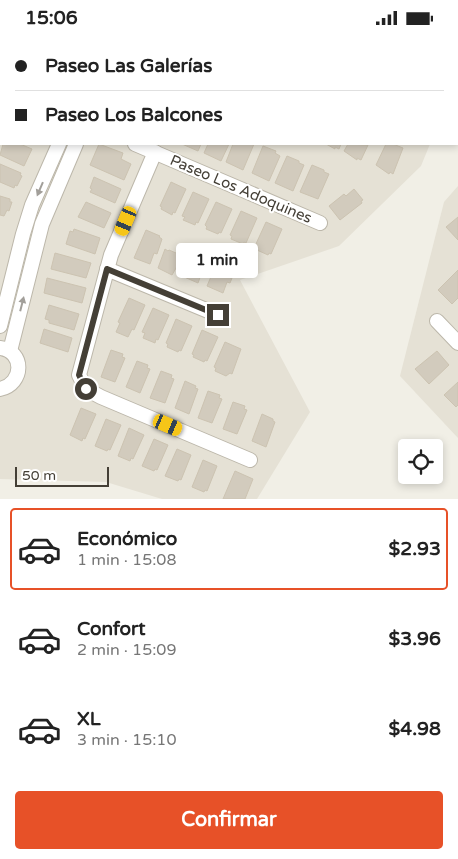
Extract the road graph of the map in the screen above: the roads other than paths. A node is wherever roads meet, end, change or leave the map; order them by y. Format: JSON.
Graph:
{"nodes":[{"id":1,"x":59,"y":145,"type":"edge"},
{"id":2,"x":76,"y":145,"type":"edge"},
{"id":3,"x":138,"y":145,"type":"edge"},
{"id":4,"x":155,"y":152,"type":"junction"},
{"id":5,"x":320,"y":223,"type":"dead end"},
{"id":6,"x":107,"y":269,"type":"junction"},
{"id":7,"x":218,"y":315,"type":"dead end"},
{"id":8,"x":437,"y":321,"type":"dead end"},
{"id":9,"x":0,"y":326,"type":"edge"},
{"id":10,"x":458,"y":343,"type":"edge"},
{"id":11,"x":5,"y":349,"type":"edge"},
{"id":12,"x":0,"y":389,"type":"edge"},
{"id":13,"x":250,"y":461,"type":"dead end"}],
"edges":[{"from":1,"to":9,"type":"street","one_way":true},
{"from":11,"to":2,"type":"street","one_way":true},
{"from":3,"to":4,"type":"street","name":"Paseo Los Adoquines"},
{"from":4,"to":5,"type":"street","name":"Paseo Los Adoquines"},
{"from":4,"to":6,"type":"street"},
{"from":6,"to":7,"type":"street"},
{"from":6,"to":13,"type":"street"},
{"from":8,"to":10,"type":"street"},
{"from":11,"to":12,"type":"street"}]}
